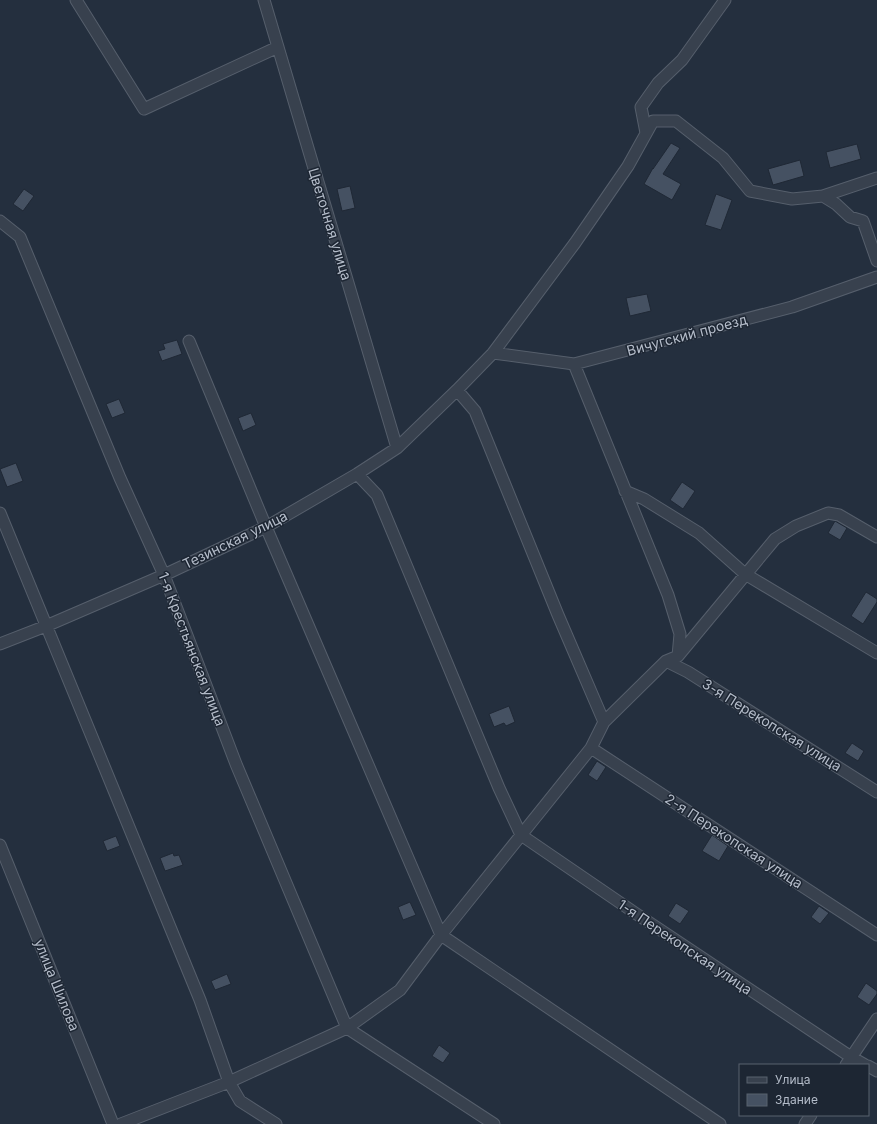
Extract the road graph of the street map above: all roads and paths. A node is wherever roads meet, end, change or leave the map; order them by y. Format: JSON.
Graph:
{"nodes":[{"id":1,"x":76,"y":0,"type":"edge"},
{"id":2,"x":264,"y":0,"type":"edge"},
{"id":3,"x":725,"y":0,"type":"edge"},
{"id":4,"x":278,"y":47,"type":"junction"},
{"id":5,"x":646,"y":133,"type":"junction"},
{"id":6,"x":877,"y":178,"type":"edge"},
{"id":7,"x":823,"y":196,"type":"junction"},
{"id":8,"x":0,"y":220,"type":"edge"},
{"id":9,"x":877,"y":261,"type":"edge"},
{"id":10,"x":877,"y":277,"type":"edge"},
{"id":11,"x":189,"y":341,"type":"dead end"},
{"id":12,"x":493,"y":353,"type":"junction"},
{"id":13,"x":574,"y":364,"type":"junction"},
{"id":14,"x":458,"y":390,"type":"junction"},
{"id":15,"x":397,"y":448,"type":"junction"},
{"id":16,"x":357,"y":474,"type":"junction"},
{"id":17,"x":625,"y":491,"type":"junction"},
{"id":18,"x":0,"y":513,"type":"edge"},
{"id":19,"x":266,"y":528,"type":"junction"},
{"id":20,"x":877,"y":537,"type":"edge"},
{"id":21,"x":745,"y":574,"type":"junction"},
{"id":22,"x":164,"y":575,"type":"junction"},
{"id":23,"x":46,"y":626,"type":"junction"},
{"id":24,"x":0,"y":644,"type":"edge"},
{"id":25,"x":877,"y":653,"type":"edge"},
{"id":26,"x":678,"y":656,"type":"junction"},
{"id":27,"x":666,"y":661,"type":"junction"},
{"id":28,"x":604,"y":722,"type":"junction"},
{"id":29,"x":591,"y":748,"type":"junction"},
{"id":30,"x":877,"y":792,"type":"edge"},
{"id":31,"x":521,"y":835,"type":"junction"},
{"id":32,"x":0,"y":845,"type":"edge"},
{"id":33,"x":441,"y":935,"type":"junction"},
{"id":34,"x":877,"y":935,"type":"edge"},
{"id":35,"x":877,"y":1020,"type":"edge"},
{"id":36,"x":348,"y":1028,"type":"junction"},
{"id":37,"x":848,"y":1061,"type":"edge"},
{"id":38,"x":861,"y":1064,"type":"edge"},
{"id":39,"x":230,"y":1082,"type":"junction"},
{"id":40,"x":113,"y":1124,"type":"edge"},
{"id":41,"x":121,"y":1124,"type":"edge"},
{"id":42,"x":276,"y":1124,"type":"edge"},
{"id":43,"x":494,"y":1124,"type":"edge"},
{"id":44,"x":720,"y":1124,"type":"edge"}],
"edges":[{"from":1,"to":4,"type":"street"},
{"from":2,"to":4,"type":"street","name":"Цветочная улица"},
{"from":3,"to":5,"type":"street"},
{"from":4,"to":15,"type":"street","name":"Цветочная улица"},
{"from":5,"to":7,"type":"street","name":"Тезинская улица"},
{"from":5,"to":12,"type":"street","name":"Тезинская улица"},
{"from":6,"to":7,"type":"street"},
{"from":7,"to":9,"type":"street"},
{"from":8,"to":22,"type":"street","name":"1-я Крестьянская улица"},
{"from":10,"to":13,"type":"street","name":"Вичугский проезд"},
{"from":11,"to":19,"type":"street"},
{"from":12,"to":13,"type":"street","name":"Вичугский проезд"},
{"from":12,"to":14,"type":"street","name":"Тезинская улица"},
{"from":13,"to":17,"type":"street"},
{"from":14,"to":15,"type":"street","name":"Тезинская улица"},
{"from":14,"to":28,"type":"street"},
{"from":15,"to":16,"type":"street","name":"Тезинская улица"},
{"from":16,"to":19,"type":"street","name":"Тезинская улица"},
{"from":16,"to":31,"type":"street"},
{"from":17,"to":21,"type":"street"},
{"from":17,"to":26,"type":"street"},
{"from":18,"to":23,"type":"street"},
{"from":19,"to":22,"type":"street","name":"Тезинская улица"},
{"from":19,"to":33,"type":"street"},
{"from":20,"to":21,"type":"street"},
{"from":21,"to":25,"type":"street"},
{"from":21,"to":26,"type":"street"},
{"from":22,"to":23,"type":"street","name":"Тезинская улица"},
{"from":22,"to":36,"type":"street","name":"1-я Крестьянская улица"},
{"from":23,"to":24,"type":"street","name":"Тезинская улица"},
{"from":23,"to":39,"type":"street"},
{"from":26,"to":27,"type":"street"},
{"from":27,"to":28,"type":"street"},
{"from":27,"to":30,"type":"street","name":"3-я Перекопская улица"},
{"from":28,"to":29,"type":"street"},
{"from":29,"to":31,"type":"street"},
{"from":29,"to":34,"type":"street","name":"2-я Перекопская улица"},
{"from":31,"to":33,"type":"street"},
{"from":31,"to":37,"type":"street","name":"1-я Перекопская улица"},
{"from":32,"to":40,"type":"street","name":"улица Шилова"},
{"from":33,"to":36,"type":"street"},
{"from":33,"to":44,"type":"street"},
{"from":35,"to":37,"type":"street"},
{"from":36,"to":39,"type":"street"},
{"from":36,"to":43,"type":"street"},
{"from":37,"to":38,"type":"street","name":"1-я Перекопская улица"},
{"from":39,"to":41,"type":"street"},
{"from":39,"to":42,"type":"street"}]}
